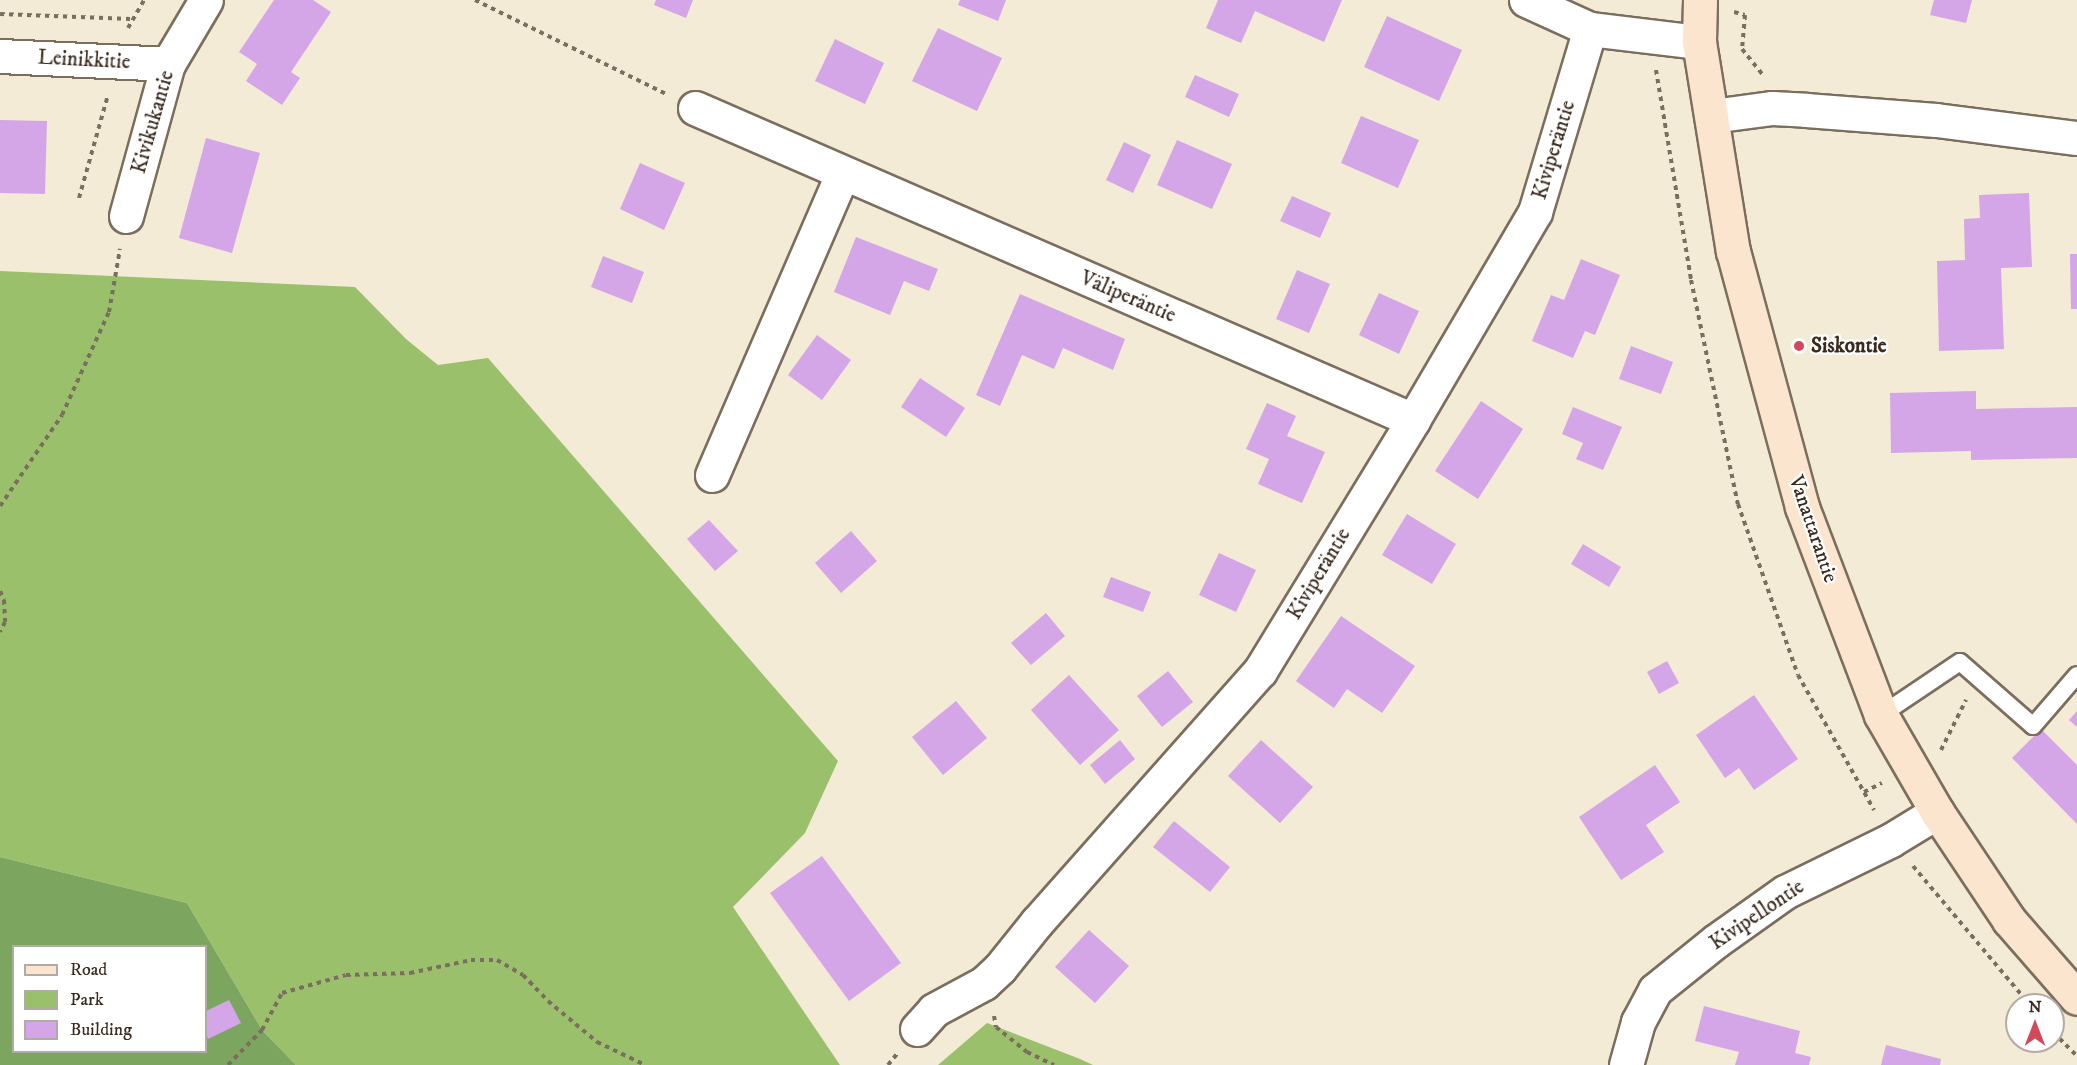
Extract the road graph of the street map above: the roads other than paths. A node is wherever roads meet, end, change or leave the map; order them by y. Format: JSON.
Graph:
{"nodes":[{"id":1,"x":206,"y":0,"type":"edge"},
{"id":2,"x":1526,"y":0,"type":"edge"},
{"id":3,"x":1700,"y":0,"type":"edge"},
{"id":4,"x":1590,"y":29,"type":"junction"},
{"id":5,"x":1699,"y":42,"type":"junction"},
{"id":6,"x":0,"y":56,"type":"edge"},
{"id":7,"x":168,"y":64,"type":"junction"},
{"id":8,"x":695,"y":108,"type":"road end"},
{"id":9,"x":1712,"y":116,"type":"junction"},
{"id":10,"x":2077,"y":138,"type":"edge"},
{"id":11,"x":843,"y":173,"type":"junction"},
{"id":12,"x":126,"y":216,"type":"road end"},
{"id":13,"x":1413,"y":420,"type":"junction"},
{"id":14,"x":712,"y":475,"type":"dead end"},
{"id":15,"x":2077,"y":675,"type":"edge"},
{"id":16,"x":1881,"y":715,"type":"junction"},
{"id":17,"x":1936,"y":812,"type":"junction"},
{"id":18,"x":2077,"y":998,"type":"edge"},
{"id":19,"x":917,"y":1029,"type":"dead end"},
{"id":20,"x":1626,"y":1065,"type":"edge"}],
"edges":[{"from":1,"to":7,"type":"street","name":"Kivikukantie"},
{"from":2,"to":4,"type":"street"},
{"from":3,"to":5,"type":"street","name":"Vanattarantie"},
{"from":4,"to":5,"type":"street"},
{"from":4,"to":13,"type":"street","name":"Kiviperäntie"},
{"from":5,"to":9,"type":"street","name":"Vanattarantie"},
{"from":6,"to":7,"type":"street","name":"Leinikkitie"},
{"from":7,"to":12,"type":"street","name":"Kivikukantie"},
{"from":8,"to":11,"type":"street","name":"Väliperäntie"},
{"from":9,"to":10,"type":"street"},
{"from":9,"to":16,"type":"street","name":"Vanattarantie"},
{"from":11,"to":13,"type":"street","name":"Väliperäntie"},
{"from":11,"to":14,"type":"street"},
{"from":13,"to":19,"type":"street","name":"Kiviperäntie"},
{"from":15,"to":16,"type":"lane"},
{"from":16,"to":17,"type":"street","name":"Vanattarantie"},
{"from":17,"to":18,"type":"street","name":"Vanattarantie"},
{"from":17,"to":20,"type":"street","name":"Kivipellontie"}]}
